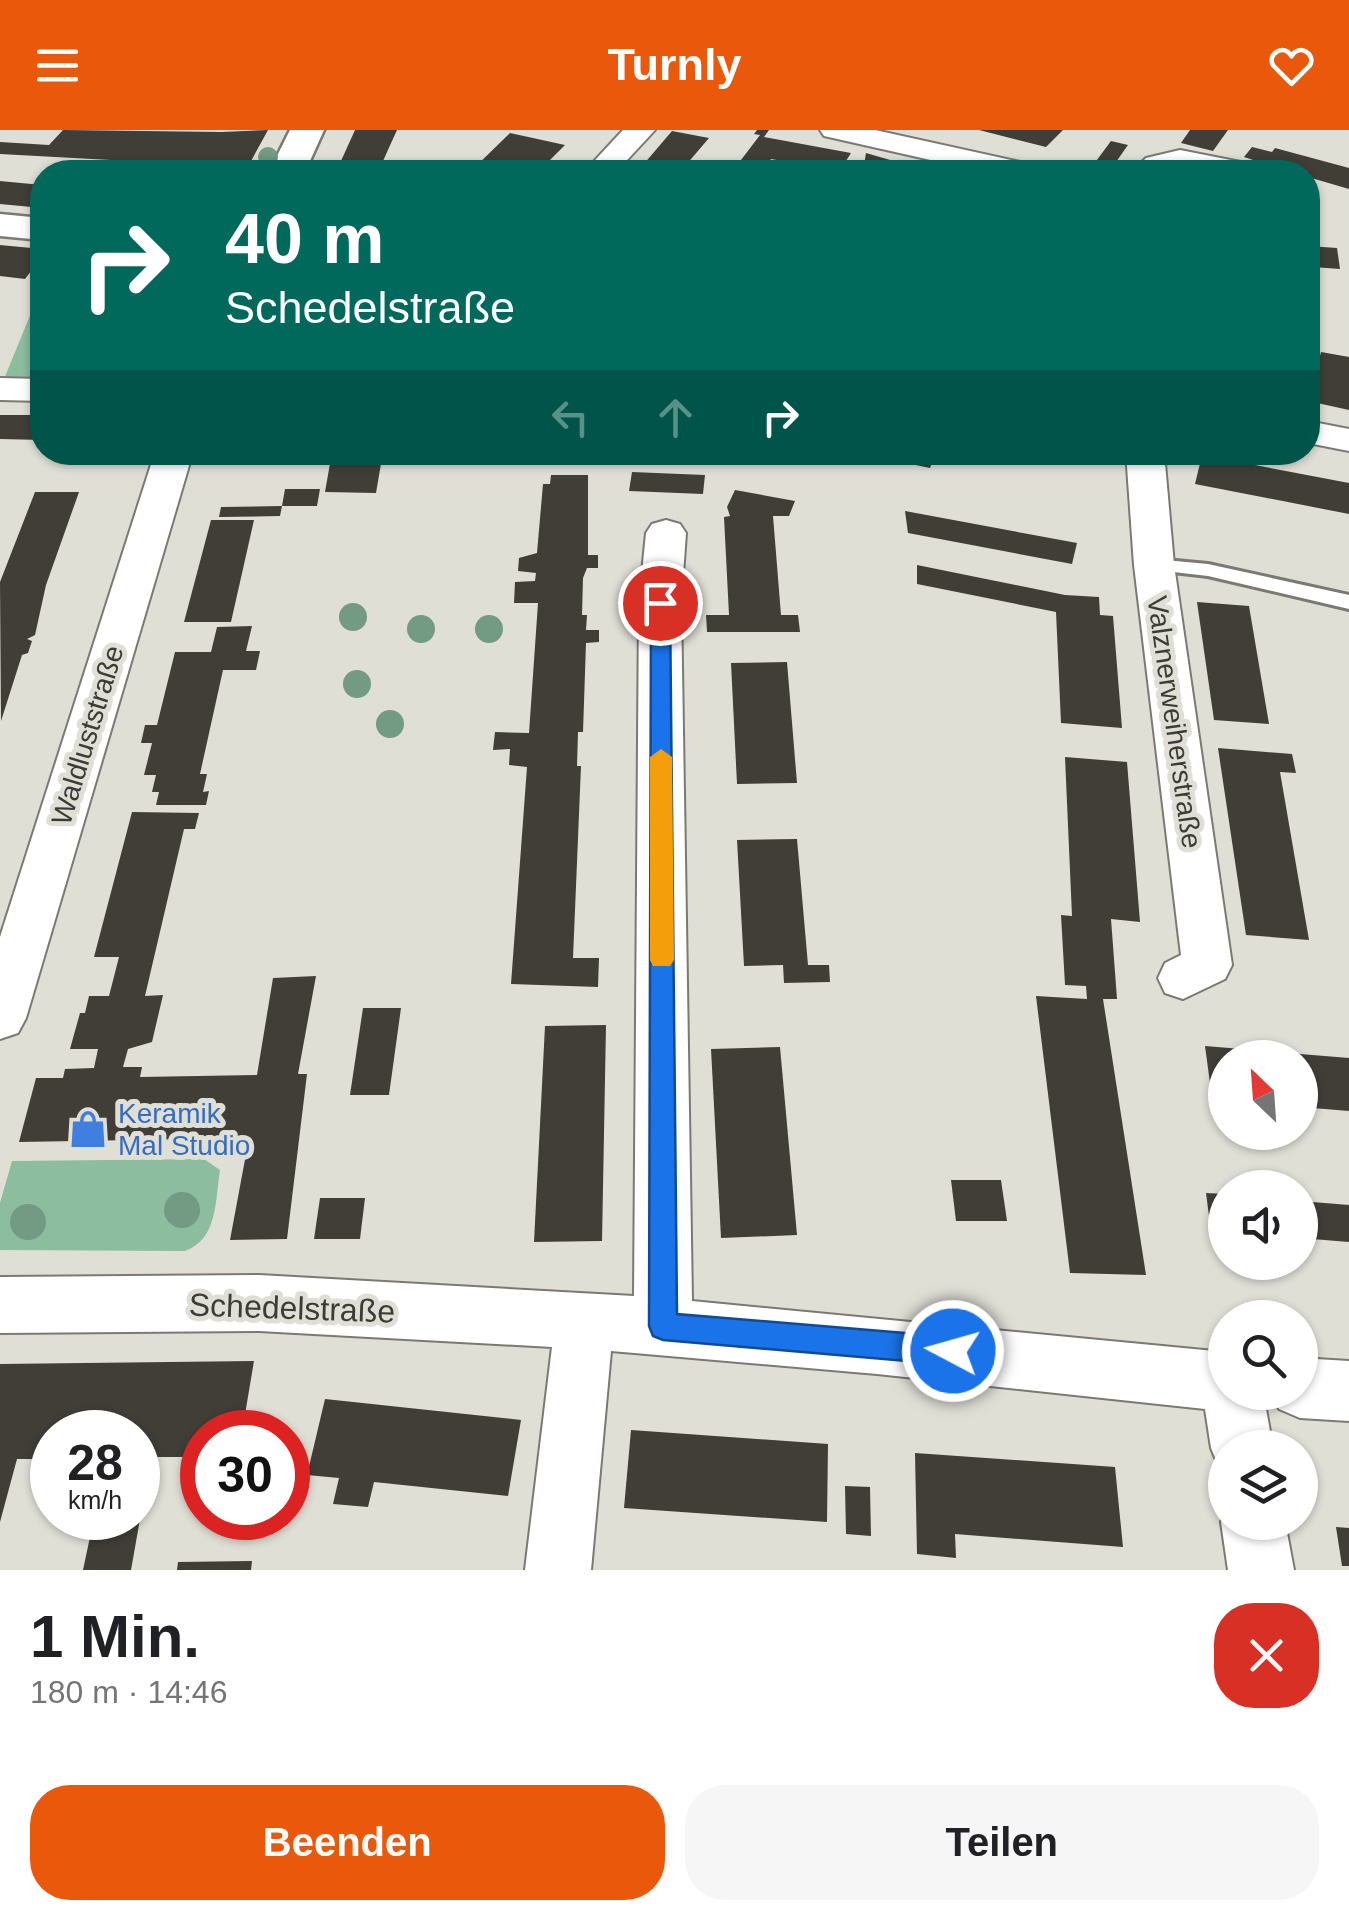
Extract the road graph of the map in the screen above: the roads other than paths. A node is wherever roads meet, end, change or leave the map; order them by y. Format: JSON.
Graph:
{"nodes":[{"id":1,"x":307,"y":130,"type":"edge"},
{"id":2,"x":640,"y":130,"type":"edge"},
{"id":3,"x":835,"y":130,"type":"edge"},
{"id":4,"x":293,"y":160,"type":"edge"},
{"id":5,"x":611,"y":160,"type":"edge"},
{"id":6,"x":975,"y":160,"type":"edge"},
{"id":7,"x":0,"y":224,"type":"edge"},
{"id":8,"x":30,"y":227,"type":"edge"},
{"id":9,"x":0,"y":390,"type":"edge"},
{"id":10,"x":30,"y":390,"type":"edge"},
{"id":11,"x":1320,"y":434,"type":"edge"},
{"id":12,"x":1349,"y":440,"type":"edge"},
{"id":13,"x":170,"y":465,"type":"edge"},
{"id":14,"x":1147,"y":465,"type":"edge"},
{"id":15,"x":666,"y":533,"type":"dead end"},
{"id":16,"x":1154,"y":566,"type":"junction"},
{"id":17,"x":1349,"y":602,"type":"edge"},
{"id":18,"x":1183,"y":978,"type":"dead end"},
{"id":19,"x":0,"y":1018,"type":"edge"},
{"id":20,"x":0,"y":1304,"type":"edge"},
{"id":21,"x":584,"y":1322,"type":"junction"},
{"id":22,"x":663,"y":1326,"type":"junction"},
{"id":23,"x":1208,"y":1380,"type":"edge"},
{"id":24,"x":1318,"y":1389,"type":"edge"},
{"id":25,"x":1349,"y":1392,"type":"edge"},
{"id":26,"x":1256,"y":1540,"type":"edge"},
{"id":27,"x":558,"y":1570,"type":"edge"},
{"id":28,"x":1260,"y":1570,"type":"edge"}],
"edges":[{"from":1,"to":4,"type":"street"},
{"from":2,"to":5,"type":"street"},
{"from":3,"to":6,"type":"street"},
{"from":7,"to":8,"type":"street"},
{"from":9,"to":10,"type":"street"},
{"from":11,"to":12,"type":"street"},
{"from":13,"to":19,"type":"street","name":"Waldluststraße"},
{"from":14,"to":16,"type":"street","name":"Valznerweiherstraße"},
{"from":15,"to":22,"type":"street"},
{"from":16,"to":17,"type":"lane"},
{"from":16,"to":18,"type":"street","name":"Valznerweiherstraße"},
{"from":20,"to":21,"type":"street","name":"Schedelstraße"},
{"from":21,"to":22,"type":"street","name":"Schedelstraße"},
{"from":21,"to":27,"type":"street"},
{"from":22,"to":23,"type":"street","name":"Schedelstraße"},
{"from":24,"to":25,"type":"street"},
{"from":26,"to":28,"type":"street"}]}
